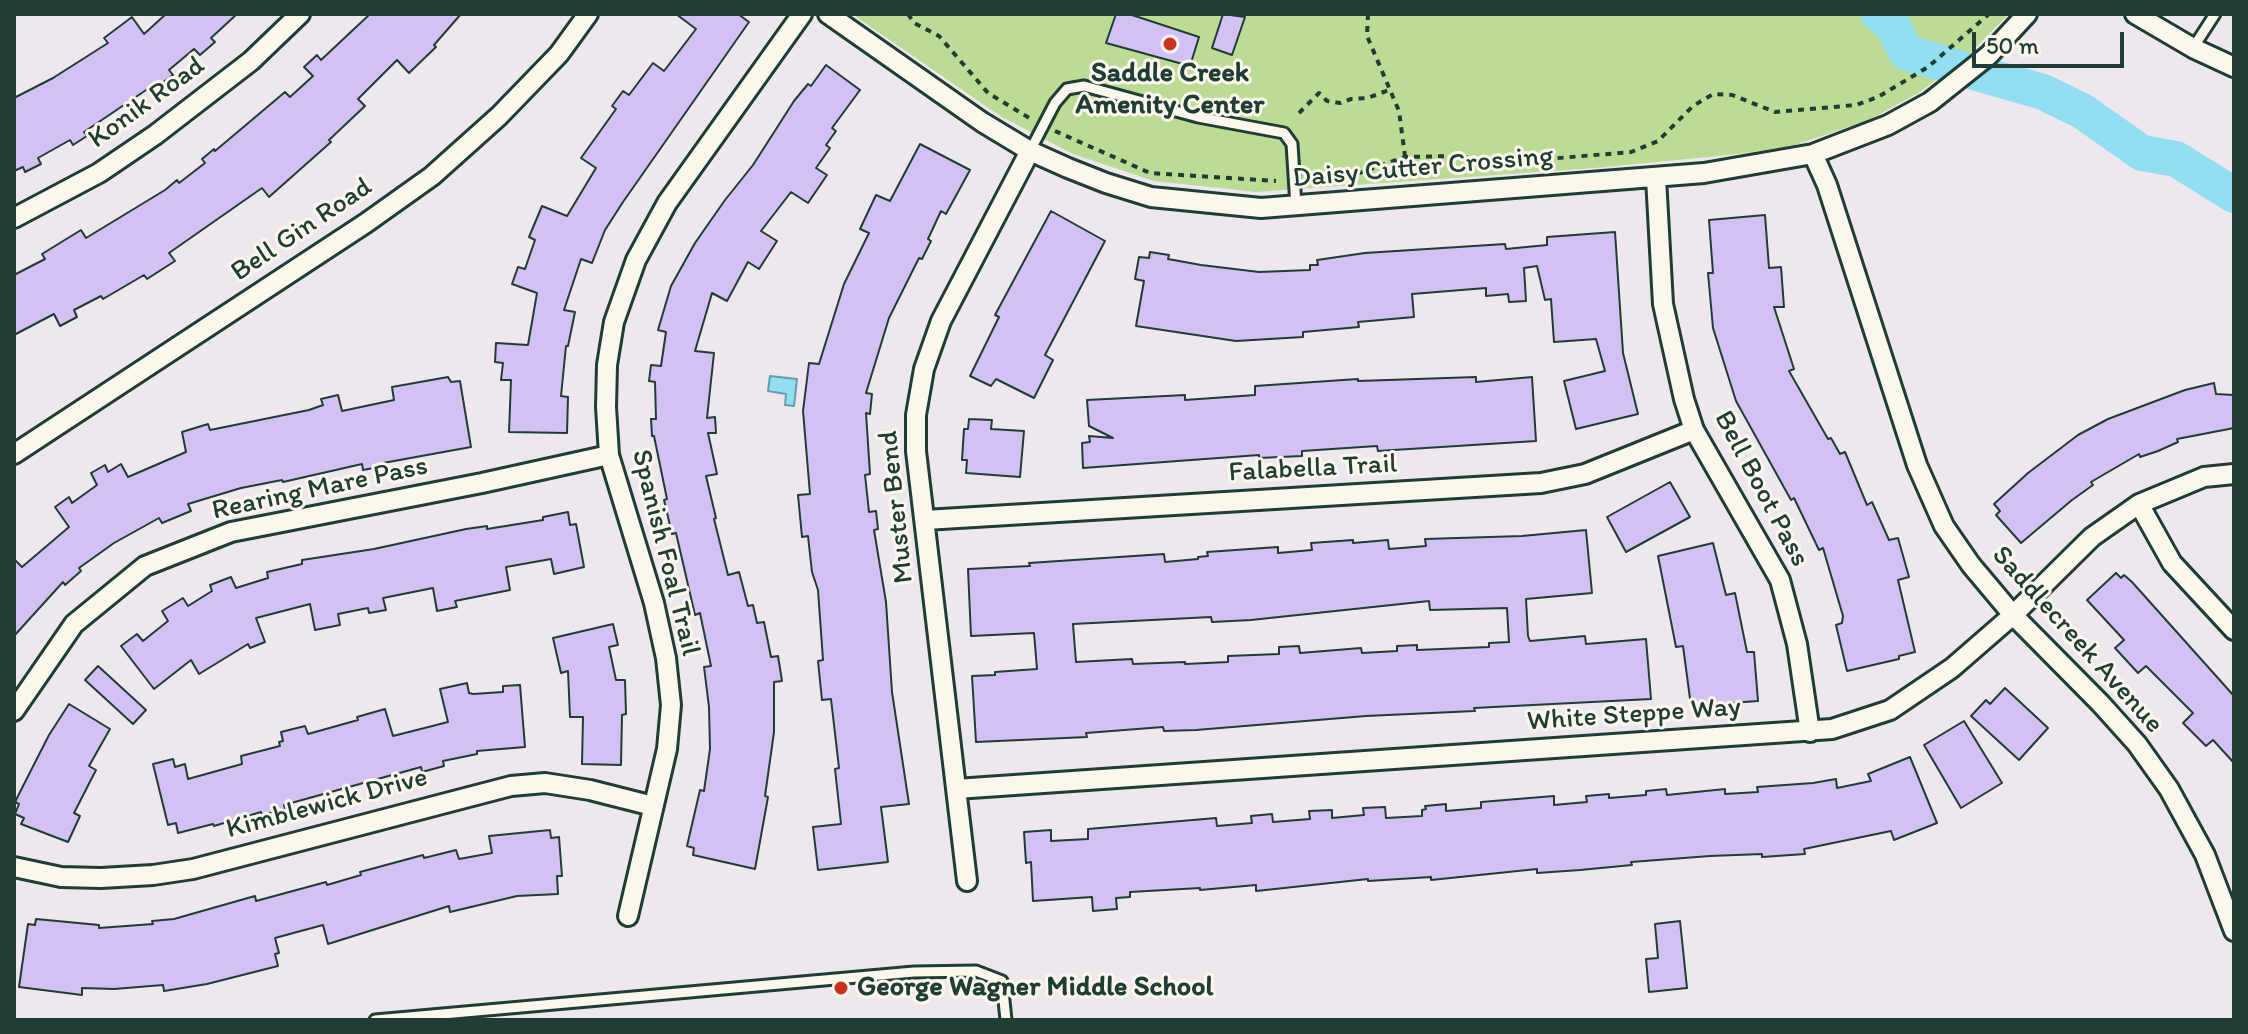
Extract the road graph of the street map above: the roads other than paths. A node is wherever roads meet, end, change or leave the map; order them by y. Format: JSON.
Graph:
{"nodes":[{"id":1,"x":300,"y":14,"type":"edge"},
{"id":2,"x":588,"y":14,"type":"edge"},
{"id":3,"x":802,"y":14,"type":"edge"},
{"id":4,"x":828,"y":14,"type":"edge"},
{"id":5,"x":2027,"y":14,"type":"edge"},
{"id":6,"x":2135,"y":14,"type":"edge"},
{"id":7,"x":2215,"y":14,"type":"edge"},
{"id":8,"x":2193,"y":48,"type":"junction"},
{"id":9,"x":2234,"y":67,"type":"edge"},
{"id":10,"x":1030,"y":151,"type":"junction"},
{"id":11,"x":1813,"y":154,"type":"junction"},
{"id":12,"x":1656,"y":178,"type":"junction"},
{"id":13,"x":1296,"y":206,"type":"junction"},
{"id":14,"x":14,"y":218,"type":"edge"},
{"id":15,"x":1694,"y":430,"type":"junction"},
{"id":16,"x":14,"y":454,"type":"edge"},
{"id":17,"x":609,"y":455,"type":"junction"},
{"id":18,"x":2234,"y":474,"type":"edge"},
{"id":19,"x":2139,"y":504,"type":"junction"},
{"id":20,"x":925,"y":520,"type":"junction"},
{"id":21,"x":2013,"y":615,"type":"junction"},
{"id":22,"x":2234,"y":630,"type":"edge"},
{"id":23,"x":14,"y":711,"type":"edge"},
{"id":24,"x":1810,"y":732,"type":"junction"},
{"id":25,"x":956,"y":789,"type":"junction"},
{"id":26,"x":653,"y":806,"type":"junction"},
{"id":27,"x":14,"y":867,"type":"edge"},
{"id":28,"x":967,"y":881,"type":"dead end"},
{"id":29,"x":628,"y":916,"type":"dead end"},
{"id":30,"x":2234,"y":931,"type":"edge"},
{"id":31,"x":375,"y":1020,"type":"edge"},
{"id":32,"x":1006,"y":1020,"type":"edge"}],
"edges":[{"from":1,"to":14,"type":"street","name":"Konik Road"},
{"from":2,"to":16,"type":"street","name":"Bell Gin Road"},
{"from":3,"to":17,"type":"street","name":"Spanish Foal Trail"},
{"from":4,"to":10,"type":"street","name":"Daisy Cutter Crossing"},
{"from":5,"to":11,"type":"street","name":"Daisy Cutter Crossing"},
{"from":6,"to":8,"type":"street"},
{"from":7,"to":8,"type":"lane"},
{"from":8,"to":9,"type":"street"},
{"from":10,"to":13,"type":"street","name":"Daisy Cutter Crossing"},
{"from":10,"to":13,"type":"lane"},
{"from":10,"to":20,"type":"street","name":"Muster Bend"},
{"from":11,"to":12,"type":"street","name":"Daisy Cutter Crossing"},
{"from":11,"to":21,"type":"street","name":"Saddlecreek Avenue"},
{"from":12,"to":13,"type":"street","name":"Daisy Cutter Crossing"},
{"from":12,"to":15,"type":"street","name":"Bell Boot Pass"},
{"from":15,"to":20,"type":"street","name":"Falabella Trail"},
{"from":15,"to":24,"type":"street","name":"Bell Boot Pass"},
{"from":17,"to":23,"type":"street","name":"Rearing Mare Pass"},
{"from":17,"to":26,"type":"street","name":"Spanish Foal Trail"},
{"from":18,"to":19,"type":"street","name":"White Steppe Way"},
{"from":19,"to":21,"type":"street","name":"White Steppe Way"},
{"from":19,"to":22,"type":"street"},
{"from":20,"to":25,"type":"street","name":"Muster Bend"},
{"from":21,"to":24,"type":"street","name":"White Steppe Way"},
{"from":21,"to":30,"type":"street","name":"Saddlecreek Avenue"},
{"from":24,"to":25,"type":"street","name":"White Steppe Way"},
{"from":25,"to":28,"type":"street","name":"Muster Bend"},
{"from":26,"to":27,"type":"street","name":"Kimblewick Drive"},
{"from":26,"to":29,"type":"street","name":"Spanish Foal Trail"},
{"from":31,"to":32,"type":"lane"}]}
